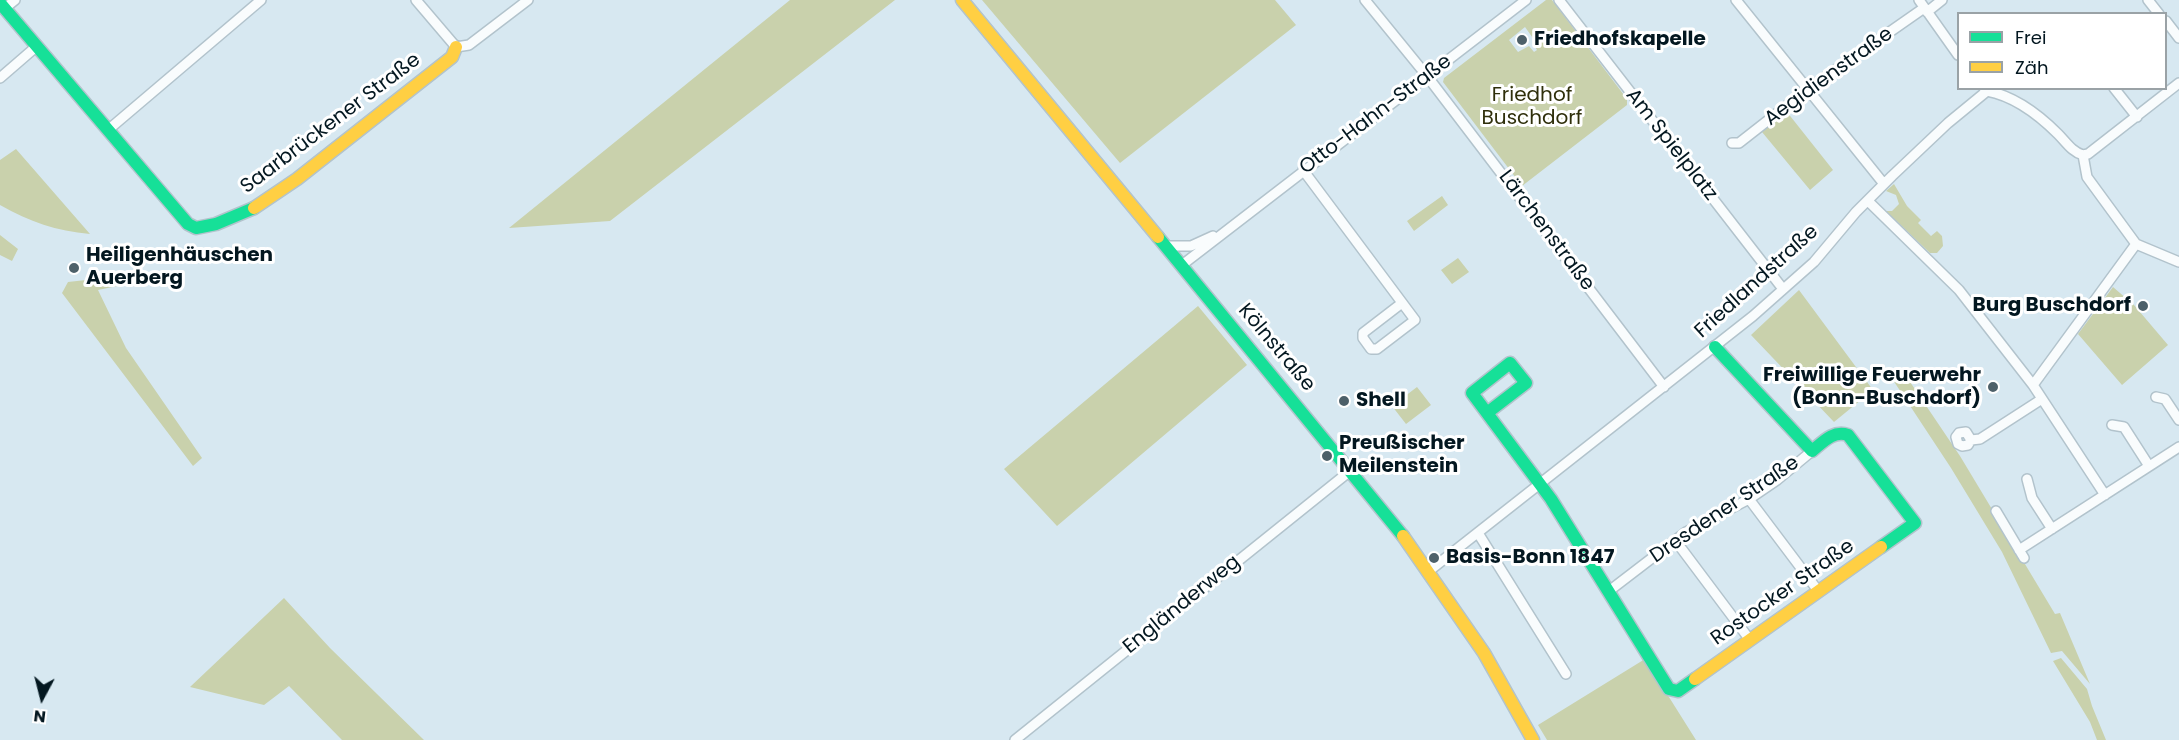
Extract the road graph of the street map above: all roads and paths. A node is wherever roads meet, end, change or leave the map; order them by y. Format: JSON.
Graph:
{"nodes":[{"id":1,"x":261,"y":0,"type":"edge"},
{"id":2,"x":416,"y":0,"type":"edge"},
{"id":3,"x":528,"y":0,"type":"edge"},
{"id":4,"x":962,"y":0,"type":"edge"},
{"id":5,"x":1365,"y":0,"type":"edge"},
{"id":6,"x":1526,"y":0,"type":"edge"},
{"id":7,"x":1559,"y":0,"type":"edge"},
{"id":8,"x":1736,"y":0,"type":"edge"},
{"id":9,"x":1942,"y":0,"type":"edge"},
{"id":10,"x":2148,"y":0,"type":"edge"},
{"id":11,"x":7,"y":4,"type":"edge"},
{"id":12,"x":1923,"y":7,"type":"edge"},
{"id":13,"x":2157,"y":12,"type":"edge"},
{"id":14,"x":2167,"y":22,"type":"edge"},
{"id":15,"x":2179,"y":38,"type":"edge"},
{"id":16,"x":37,"y":46,"type":"junction"},
{"id":17,"x":456,"y":47,"type":"junction"},
{"id":18,"x":1957,"y":52,"type":"edge"},
{"id":19,"x":1427,"y":76,"type":"junction"},
{"id":20,"x":0,"y":78,"type":"edge"},
{"id":21,"x":2179,"y":83,"type":"edge"},
{"id":22,"x":1808,"y":89,"type":"junction"},
{"id":23,"x":1985,"y":90,"type":"edge"},
{"id":24,"x":2116,"y":90,"type":"edge"},
{"id":25,"x":2137,"y":117,"type":"junction"},
{"id":26,"x":108,"y":130,"type":"junction"},
{"id":27,"x":1732,"y":143,"type":"dead end"},
{"id":28,"x":2083,"y":155,"type":"junction"},
{"id":29,"x":1303,"y":170,"type":"junction"},
{"id":30,"x":1884,"y":184,"type":"junction"},
{"id":31,"x":1868,"y":201,"type":"junction"},
{"id":32,"x":1226,"y":230,"type":"junction"},
{"id":33,"x":2136,"y":244,"type":"junction"},
{"id":34,"x":1167,"y":246,"type":"junction"},
{"id":35,"x":2179,"y":262,"type":"edge"},
{"id":36,"x":1182,"y":265,"type":"junction"},
{"id":37,"x":1783,"y":289,"type":"junction"},
{"id":38,"x":1402,"y":303,"type":"junction"},
{"id":39,"x":1715,"y":347,"type":"junction"},
{"id":40,"x":2033,"y":385,"type":"junction"},
{"id":41,"x":1664,"y":387,"type":"junction"},
{"id":42,"x":2156,"y":397,"type":"dead end"},
{"id":43,"x":2042,"y":399,"type":"junction"},
{"id":44,"x":1487,"y":413,"type":"dead end"},
{"id":45,"x":2179,"y":420,"type":"edge"},
{"id":46,"x":2112,"y":424,"type":"dead end"},
{"id":47,"x":1971,"y":440,"type":"dead end"},
{"id":48,"x":2179,"y":447,"type":"edge"},
{"id":49,"x":1812,"y":451,"type":"junction"},
{"id":50,"x":2149,"y":466,"type":"junction"},
{"id":51,"x":1350,"y":471,"type":"junction"},
{"id":52,"x":2027,"y":479,"type":"dead end"},
{"id":53,"x":1539,"y":485,"type":"junction"},
{"id":54,"x":2105,"y":495,"type":"junction"},
{"id":55,"x":1749,"y":499,"type":"junction"},
{"id":56,"x":1996,"y":511,"type":"dead end"},
{"id":57,"x":2052,"y":529,"type":"junction"},
{"id":58,"x":1478,"y":533,"type":"junction"},
{"id":59,"x":1675,"y":540,"type":"junction"},
{"id":60,"x":1429,"y":571,"type":"junction"},
{"id":61,"x":1609,"y":591,"type":"junction"},
{"id":62,"x":1819,"y":592,"type":"junction"},
{"id":63,"x":1750,"y":640,"type":"junction"},
{"id":64,"x":1566,"y":674,"type":"dead end"},
{"id":65,"x":1015,"y":740,"type":"edge"},
{"id":66,"x":1533,"y":740,"type":"edge"}],
"edges":[{"from":1,"to":26,"type":"street"},
{"from":2,"to":17,"type":"street"},
{"from":3,"to":17,"type":"street","name":"Saarbrückener Straße"},
{"from":4,"to":34,"type":"street","name":"Kölnstraße"},
{"from":5,"to":19,"type":"street","name":"Lärchenstraße"},
{"from":6,"to":19,"type":"street","name":"Otto-Hahn-Straße"},
{"from":7,"to":37,"type":"street","name":"Am Spielplatz"},
{"from":8,"to":22,"type":"street"},
{"from":9,"to":12,"type":"street","name":"Aegidienstraße"},
{"from":10,"to":13,"type":"street"},
{"from":11,"to":16,"type":"street","name":"Saarbrückener Straße"},
{"from":12,"to":18,"type":"street"},
{"from":12,"to":22,"type":"street","name":"Aegidienstraße"},
{"from":14,"to":15,"type":"street"},
{"from":16,"to":20,"type":"street"},
{"from":16,"to":26,"type":"street","name":"Saarbrückener Straße"},
{"from":17,"to":26,"type":"street","name":"Saarbrückener Straße"},
{"from":19,"to":29,"type":"street","name":"Otto-Hahn-Straße"},
{"from":19,"to":41,"type":"street","name":"Lärchenstraße"},
{"from":21,"to":25,"type":"street"},
{"from":22,"to":27,"type":"street","name":"Aegidienstraße"},
{"from":22,"to":30,"type":"street"},
{"from":23,"to":28,"type":"street"},
{"from":23,"to":30,"type":"street","name":"Friedlandstraße"},
{"from":24,"to":25,"type":"street"},
{"from":25,"to":28,"type":"street"},
{"from":28,"to":33,"type":"street"},
{"from":29,"to":32,"type":"street","name":"Otto-Hahn-Straße"},
{"from":29,"to":38,"type":"street"},
{"from":30,"to":31,"type":"street","name":"Friedlandstraße"},
{"from":31,"to":37,"type":"street","name":"Friedlandstraße"},
{"from":31,"to":40,"type":"street"},
{"from":32,"to":34,"type":"street","name":"Otto-Hahn-Straße"},
{"from":32,"to":36,"type":"street","name":"Otto-Hahn-Straße"},
{"from":33,"to":35,"type":"street"},
{"from":33,"to":40,"type":"street"},
{"from":34,"to":36,"type":"street","name":"Kölnstraße"},
{"from":36,"to":51,"type":"street","name":"Kölnstraße"},
{"from":37,"to":39,"type":"street","name":"Friedlandstraße"},
{"from":38,"to":38,"type":"street"},
{"from":39,"to":41,"type":"street","name":"Friedlandstraße"},
{"from":39,"to":49,"type":"street"},
{"from":40,"to":43,"type":"street"},
{"from":41,"to":53,"type":"street","name":"Friedlandstraße"},
{"from":42,"to":45,"type":"street"},
{"from":43,"to":47,"type":"street"},
{"from":43,"to":54,"type":"street"},
{"from":44,"to":53,"type":"street"},
{"from":46,"to":50,"type":"street"},
{"from":48,"to":50,"type":"street"},
{"from":49,"to":55,"type":"street","name":"Dresdener Straße"},
{"from":49,"to":62,"type":"street","name":"Rostocker Straße"},
{"from":50,"to":54,"type":"street"},
{"from":51,"to":60,"type":"street","name":"Kölnstraße"},
{"from":51,"to":65,"type":"street","name":"Engländerweg"},
{"from":52,"to":57,"type":"street"},
{"from":53,"to":58,"type":"street","name":"Friedlandstraße"},
{"from":53,"to":61,"type":"street"},
{"from":54,"to":57,"type":"street"},
{"from":55,"to":59,"type":"street","name":"Dresdener Straße"},
{"from":55,"to":62,"type":"street"},
{"from":56,"to":57,"type":"street"},
{"from":58,"to":60,"type":"street","name":"Friedlandstraße"},
{"from":58,"to":64,"type":"street"},
{"from":59,"to":61,"type":"street","name":"Dresdener Straße"},
{"from":59,"to":63,"type":"street"},
{"from":60,"to":66,"type":"street","name":"Kölnstraße"},
{"from":61,"to":63,"type":"street","name":"Rostocker Straße"},
{"from":62,"to":63,"type":"street","name":"Rostocker Straße"}]}
